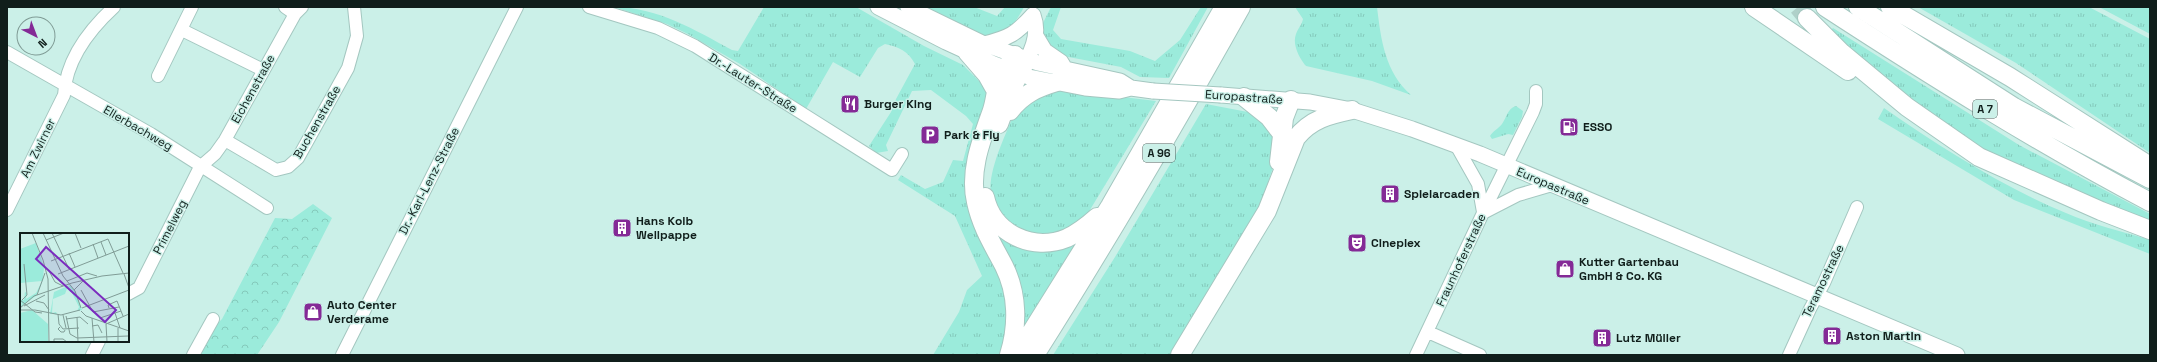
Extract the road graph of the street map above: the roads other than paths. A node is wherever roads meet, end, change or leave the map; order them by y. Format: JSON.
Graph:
{"nodes":[{"id":1,"x":114,"y":7,"type":"edge"},
{"id":2,"x":192,"y":7,"type":"edge"},
{"id":3,"x":285,"y":7,"type":"edge"},
{"id":4,"x":354,"y":7,"type":"edge"},
{"id":5,"x":517,"y":7,"type":"edge"},
{"id":6,"x":589,"y":7,"type":"edge"},
{"id":7,"x":878,"y":7,"type":"edge"},
{"id":8,"x":908,"y":7,"type":"edge"},
{"id":9,"x":1754,"y":7,"type":"edge"},
{"id":10,"x":1825,"y":7,"type":"edge"},
{"id":11,"x":1858,"y":7,"type":"edge"},
{"id":12,"x":1890,"y":7,"type":"edge"},
{"id":13,"x":1236,"y":8,"type":"edge"},
{"id":14,"x":298,"y":11,"type":"edge"},
{"id":15,"x":1034,"y":11,"type":"edge"},
{"id":16,"x":1807,"y":18,"type":"tunnel mouth"},
{"id":17,"x":182,"y":30,"type":"junction"},
{"id":18,"x":1036,"y":36,"type":"junction"},
{"id":19,"x":984,"y":44,"type":"junction"},
{"id":20,"x":7,"y":52,"type":"edge"},
{"id":21,"x":967,"y":52,"type":"junction"},
{"id":22,"x":1017,"y":64,"type":"junction"},
{"id":23,"x":263,"y":70,"type":"junction"},
{"id":24,"x":158,"y":76,"type":"dead end"},
{"id":25,"x":1061,"y":76,"type":"junction"},
{"id":26,"x":64,"y":86,"type":"junction"},
{"id":27,"x":996,"y":91,"type":"junction"},
{"id":28,"x":1536,"y":91,"type":"dead end"},
{"id":29,"x":1244,"y":97,"type":"junction"},
{"id":30,"x":1291,"y":100,"type":"junction"},
{"id":31,"x":1907,"y":107,"type":"junction"},
{"id":32,"x":1352,"y":110,"type":"junction"},
{"id":33,"x":1004,"y":111,"type":"junction"},
{"id":34,"x":225,"y":140,"type":"junction"},
{"id":35,"x":1287,"y":140,"type":"junction"},
{"id":36,"x":1456,"y":145,"type":"junction"},
{"id":37,"x":902,"y":154,"type":"dead end"},
{"id":38,"x":1507,"y":166,"type":"junction"},
{"id":39,"x":2150,"y":166,"type":"edge"},
{"id":40,"x":200,"y":167,"type":"junction"},
{"id":41,"x":2150,"y":179,"type":"edge"},
{"id":42,"x":1552,"y":185,"type":"junction"},
{"id":43,"x":2150,"y":202,"type":"edge"},
{"id":44,"x":1110,"y":206,"type":"junction"},
{"id":45,"x":1857,"y":207,"type":"dead end"},
{"id":46,"x":267,"y":208,"type":"dead end"},
{"id":47,"x":7,"y":210,"type":"edge"},
{"id":48,"x":1483,"y":214,"type":"junction"},
{"id":49,"x":2150,"y":230,"type":"edge"},
{"id":50,"x":129,"y":293,"type":"edge"},
{"id":51,"x":1817,"y":297,"type":"junction"},
{"id":52,"x":213,"y":319,"type":"dead end"},
{"id":53,"x":1428,"y":332,"type":"junction"},
{"id":54,"x":98,"y":342,"type":"edge"},
{"id":55,"x":92,"y":355,"type":"edge"},
{"id":56,"x":193,"y":355,"type":"edge"},
{"id":57,"x":342,"y":355,"type":"edge"},
{"id":58,"x":1009,"y":355,"type":"edge"},
{"id":59,"x":1016,"y":355,"type":"edge"},
{"id":60,"x":1035,"y":355,"type":"edge"},
{"id":61,"x":1174,"y":355,"type":"edge"},
{"id":62,"x":1180,"y":355,"type":"edge"},
{"id":63,"x":1416,"y":355,"type":"edge"},
{"id":64,"x":1480,"y":355,"type":"edge"},
{"id":65,"x":1789,"y":355,"type":"edge"},
{"id":66,"x":1957,"y":355,"type":"edge"}],
"edges":[{"from":1,"to":26,"type":"street","name":"Am Zwirner"},
{"from":2,"to":17,"type":"street"},
{"from":3,"to":14,"type":"street"},
{"from":4,"to":34,"type":"street","name":"Buchenstraße"},
{"from":5,"to":57,"type":"street","name":"Dr.-Karl-Lenz-Straße"},
{"from":6,"to":37,"type":"street","name":"Dr.-Lauter-Straße"},
{"from":7,"to":21,"type":"main road","name":"Europastraße"},
{"from":8,"to":19,"type":"main road","name":"Europastraße"},
{"from":9,"to":31,"type":"highway"},
{"from":10,"to":43,"type":"highway","number":"A 7"},
{"from":11,"to":41,"type":"highway","number":"A 7"},
{"from":12,"to":39,"type":"highway"},
{"from":13,"to":44,"type":"highway","number":"A 96"},
{"from":13,"to":60,"type":"highway","number":"A 96"},
{"from":14,"to":23,"type":"street","name":"Eichenstraße"},
{"from":15,"to":18,"type":"main road"},
{"from":15,"to":19,"type":"main road"},
{"from":15,"to":22,"type":"main road"},
{"from":16,"to":31,"type":"highway"},
{"from":17,"to":23,"type":"street"},
{"from":17,"to":24,"type":"street"},
{"from":18,"to":22,"type":"main road"},
{"from":18,"to":25,"type":"main road"},
{"from":19,"to":22,"type":"main road","name":"Europastraße"},
{"from":20,"to":26,"type":"street","name":"Ellerbachweg"},
{"from":21,"to":22,"type":"main road","name":"Europastraße"},
{"from":21,"to":27,"type":"highway"},
{"from":22,"to":25,"type":"main road","name":"Europastraße"},
{"from":22,"to":27,"type":"highway"},
{"from":22,"to":33,"type":"highway"},
{"from":23,"to":34,"type":"street","name":"Eichenstraße"},
{"from":25,"to":29,"type":"main road","name":"Europastraße","bridge":true},
{"from":25,"to":33,"type":"highway"},
{"from":26,"to":40,"type":"street","name":"Ellerbachweg"},
{"from":26,"to":47,"type":"street","name":"Am Zwirner"},
{"from":27,"to":58,"type":"highway"},
{"from":28,"to":38,"type":"street","name":"Fraunhoferstraße"},
{"from":29,"to":30,"type":"main road","name":"Europastraße"},
{"from":29,"to":35,"type":"highway"},
{"from":30,"to":32,"type":"main road","name":"Europastraße"},
{"from":30,"to":35,"type":"highway"},
{"from":31,"to":49,"type":"highway"},
{"from":32,"to":35,"type":"highway"},
{"from":32,"to":36,"type":"main road","name":"Europastraße"},
{"from":33,"to":44,"type":"highway"},
{"from":34,"to":40,"type":"street","name":"Eichenstraße"},
{"from":35,"to":61,"type":"highway"},
{"from":35,"to":62,"type":"highway"},
{"from":36,"to":38,"type":"main road","name":"Europastraße"},
{"from":36,"to":48,"type":"street"},
{"from":38,"to":42,"type":"main road","name":"Europastraße"},
{"from":38,"to":48,"type":"street","name":"Fraunhoferstraße"},
{"from":40,"to":46,"type":"street","name":"Ellerbachweg"},
{"from":40,"to":50,"type":"street","name":"Primelweg"},
{"from":42,"to":48,"type":"street"},
{"from":42,"to":51,"type":"main road","name":"Europastraße"},
{"from":44,"to":59,"type":"highway","number":"A 96"},
{"from":45,"to":51,"type":"street","name":"Teramostraße"},
{"from":48,"to":53,"type":"street","name":"Fraunhoferstraße"},
{"from":51,"to":65,"type":"street","name":"Teramostraße"},
{"from":51,"to":66,"type":"main road","name":"Europastraße"},
{"from":52,"to":56,"type":"street"},
{"from":53,"to":63,"type":"street","name":"Fraunhoferstraße"},
{"from":53,"to":64,"type":"street"},
{"from":54,"to":55,"type":"street"}]}
